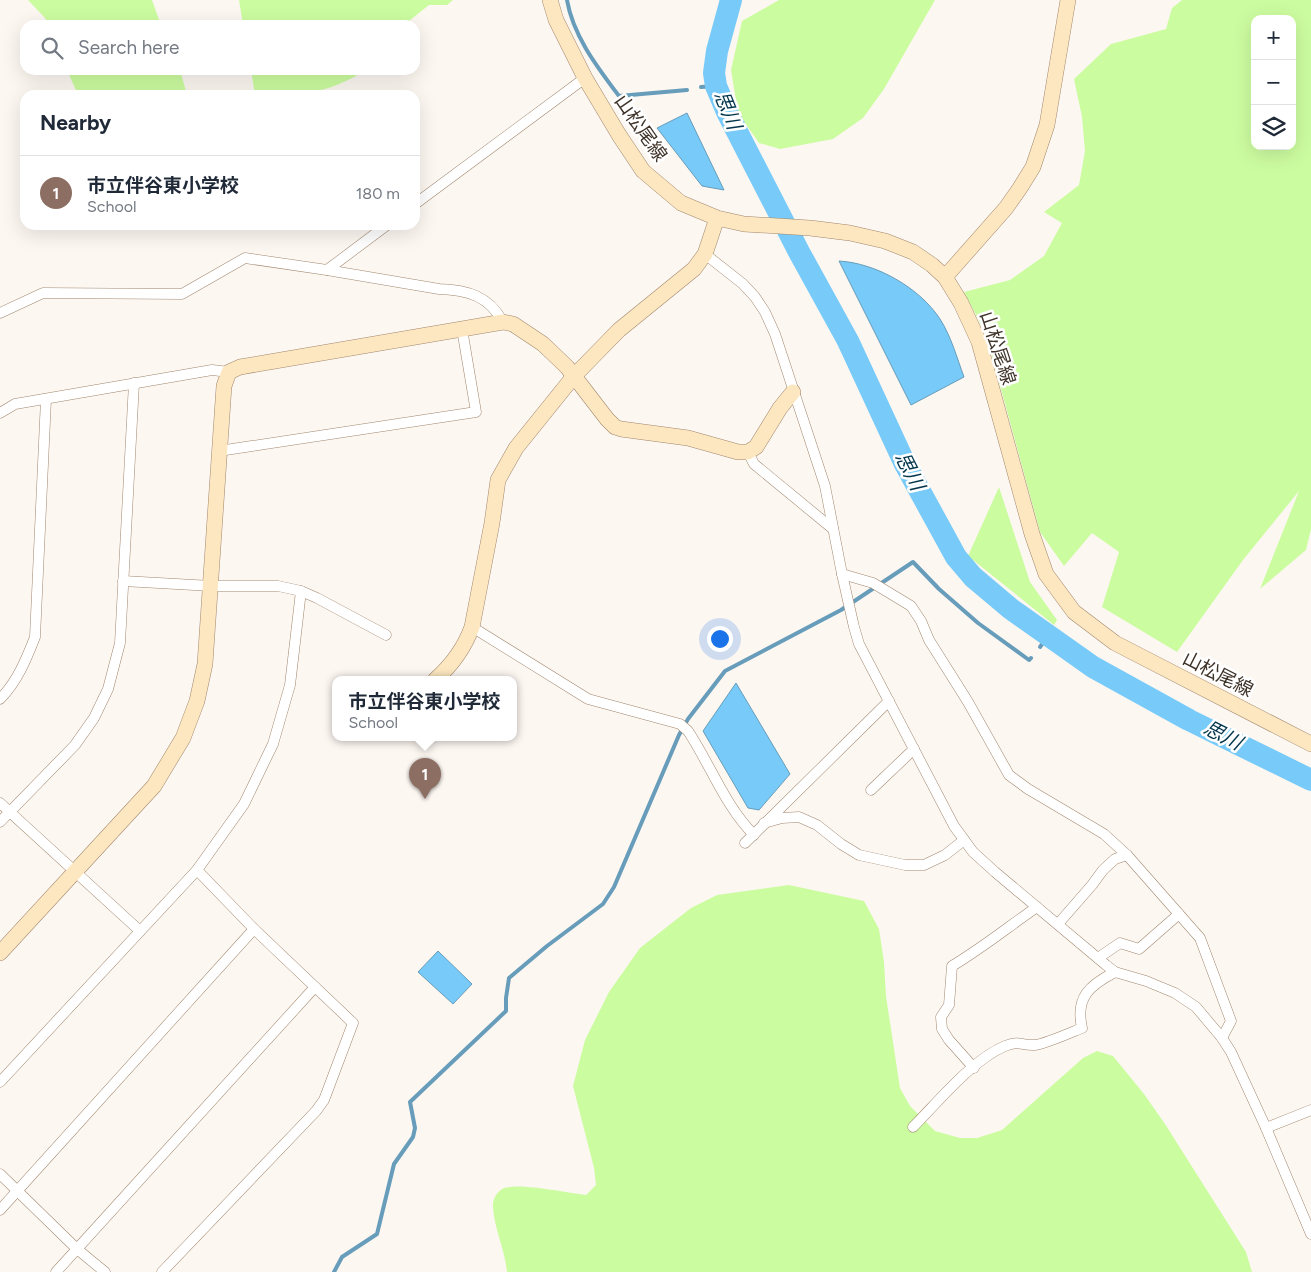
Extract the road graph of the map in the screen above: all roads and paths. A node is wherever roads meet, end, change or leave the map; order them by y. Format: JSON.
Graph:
{"nodes":[{"id":1,"x":550,"y":0,"type":"edge"},
{"id":2,"x":1068,"y":0,"type":"edge"},
{"id":3,"x":584,"y":78,"type":"junction"},
{"id":4,"x":420,"y":200,"type":"edge"},
{"id":5,"x":717,"y":218,"type":"junction"},
{"id":6,"x":380,"y":230,"type":"edge"},
{"id":7,"x":705,"y":254,"type":"junction"},
{"id":8,"x":327,"y":270,"type":"junction"},
{"id":9,"x":945,"y":277,"type":"junction"},
{"id":10,"x":0,"y":313,"type":"edge"},
{"id":11,"x":503,"y":322,"type":"junction"},
{"id":12,"x":462,"y":330,"type":"junction"},
{"id":13,"x":228,"y":372,"type":"junction"},
{"id":14,"x":574,"y":376,"type":"junction"},
{"id":15,"x":134,"y":383,"type":"junction"},
{"id":16,"x":794,"y":392,"type":"junction"},
{"id":17,"x":46,"y":399,"type":"junction"},
{"id":18,"x":0,"y":413,"type":"edge"},
{"id":19,"x":219,"y":451,"type":"junction"},
{"id":20,"x":748,"y":452,"type":"junction"},
{"id":21,"x":833,"y":529,"type":"junction"},
{"id":22,"x":842,"y":574,"type":"junction"},
{"id":23,"x":123,"y":581,"type":"junction"},
{"id":24,"x":212,"y":586,"type":"junction"},
{"id":25,"x":301,"y":591,"type":"junction"},
{"id":26,"x":472,"y":628,"type":"junction"},
{"id":27,"x":386,"y":636,"type":"dead end"},
{"id":28,"x":439,"y":676,"type":"edge"},
{"id":29,"x":2,"y":692,"type":"edge"},
{"id":30,"x":889,"y":701,"type":"junction"},
{"id":31,"x":1311,"y":744,"type":"edge"},
{"id":32,"x":914,"y":749,"type":"junction"},
{"id":33,"x":871,"y":790,"type":"dead end"},
{"id":34,"x":0,"y":804,"type":"edge"},
{"id":35,"x":9,"y":812,"type":"junction"},
{"id":36,"x":0,"y":822,"type":"edge"},
{"id":37,"x":764,"y":823,"type":"junction"},
{"id":38,"x":754,"y":835,"type":"junction"},
{"id":39,"x":964,"y":840,"type":"junction"},
{"id":40,"x":745,"y":843,"type":"dead end"},
{"id":41,"x":1127,"y":855,"type":"junction"},
{"id":42,"x":197,"y":870,"type":"junction"},
{"id":43,"x":75,"y":873,"type":"junction"},
{"id":44,"x":1037,"y":908,"type":"junction"},
{"id":45,"x":1179,"y":914,"type":"junction"},
{"id":46,"x":1058,"y":924,"type":"junction"},
{"id":47,"x":254,"y":929,"type":"junction"},
{"id":48,"x":140,"y":931,"type":"junction"},
{"id":49,"x":0,"y":954,"type":"edge"},
{"id":50,"x":1098,"y":958,"type":"junction"},
{"id":51,"x":1116,"y":972,"type":"junction"},
{"id":52,"x":315,"y":987,"type":"junction"},
{"id":53,"x":1222,"y":1038,"type":"junction"},
{"id":54,"x":974,"y":1068,"type":"junction"},
{"id":55,"x":0,"y":1082,"type":"edge"},
{"id":56,"x":1311,"y":1110,"type":"edge"},
{"id":57,"x":913,"y":1126,"type":"dead end"},
{"id":58,"x":1266,"y":1128,"type":"junction"},
{"id":59,"x":0,"y":1174,"type":"edge"},
{"id":60,"x":18,"y":1191,"type":"junction"},
{"id":61,"x":0,"y":1210,"type":"edge"},
{"id":62,"x":1311,"y":1234,"type":"edge"},
{"id":63,"x":77,"y":1249,"type":"junction"},
{"id":64,"x":56,"y":1272,"type":"edge"},
{"id":65,"x":105,"y":1272,"type":"edge"},
{"id":66,"x":162,"y":1272,"type":"edge"}],
"edges":[{"from":1,"to":3,"type":"street","name":"山松尾線"},
{"from":2,"to":9,"type":"street"},
{"from":3,"to":4,"type":"street"},
{"from":3,"to":5,"type":"street","name":"山松尾線"},
{"from":5,"to":7,"type":"street"},
{"from":5,"to":9,"type":"street","name":"山松尾線"},
{"from":6,"to":8,"type":"street"},
{"from":7,"to":14,"type":"street"},
{"from":7,"to":16,"type":"street"},
{"from":8,"to":10,"type":"street"},
{"from":8,"to":11,"type":"street"},
{"from":9,"to":31,"type":"street","name":"山松尾線"},
{"from":11,"to":12,"type":"street"},
{"from":11,"to":14,"type":"street"},
{"from":12,"to":13,"type":"street"},
{"from":12,"to":19,"type":"street"},
{"from":13,"to":15,"type":"street"},
{"from":13,"to":19,"type":"street"},
{"from":14,"to":20,"type":"street"},
{"from":14,"to":26,"type":"street"},
{"from":15,"to":17,"type":"street"},
{"from":15,"to":23,"type":"street"},
{"from":16,"to":20,"type":"street"},
{"from":16,"to":21,"type":"street"},
{"from":17,"to":18,"type":"street"},
{"from":17,"to":29,"type":"street"},
{"from":19,"to":24,"type":"street"},
{"from":20,"to":21,"type":"street"},
{"from":21,"to":22,"type":"street"},
{"from":22,"to":30,"type":"street"},
{"from":22,"to":41,"type":"street"},
{"from":23,"to":24,"type":"street"},
{"from":23,"to":35,"type":"street"},
{"from":24,"to":25,"type":"street"},
{"from":24,"to":43,"type":"street"},
{"from":25,"to":27,"type":"street"},
{"from":25,"to":42,"type":"street"},
{"from":26,"to":28,"type":"street"},
{"from":26,"to":38,"type":"street"},
{"from":30,"to":32,"type":"street"},
{"from":30,"to":37,"type":"street"},
{"from":32,"to":33,"type":"street"},
{"from":32,"to":39,"type":"street"},
{"from":34,"to":35,"type":"street"},
{"from":35,"to":36,"type":"street"},
{"from":35,"to":43,"type":"street"},
{"from":37,"to":38,"type":"street"},
{"from":37,"to":39,"type":"street"},
{"from":38,"to":40,"type":"street"},
{"from":39,"to":44,"type":"street"},
{"from":41,"to":45,"type":"street"},
{"from":41,"to":46,"type":"street"},
{"from":42,"to":47,"type":"street"},
{"from":42,"to":48,"type":"street"},
{"from":43,"to":48,"type":"street"},
{"from":43,"to":49,"type":"street"},
{"from":44,"to":46,"type":"street"},
{"from":44,"to":54,"type":"street"},
{"from":45,"to":50,"type":"street"},
{"from":45,"to":53,"type":"street"},
{"from":46,"to":50,"type":"street"},
{"from":47,"to":52,"type":"street"},
{"from":47,"to":60,"type":"street"},
{"from":48,"to":55,"type":"street"},
{"from":50,"to":51,"type":"street"},
{"from":51,"to":53,"type":"street"},
{"from":51,"to":54,"type":"street"},
{"from":52,"to":63,"type":"street"},
{"from":52,"to":66,"type":"street"},
{"from":53,"to":58,"type":"street"},
{"from":54,"to":57,"type":"street"},
{"from":56,"to":58,"type":"street"},
{"from":58,"to":62,"type":"street"},
{"from":59,"to":60,"type":"street"},
{"from":60,"to":61,"type":"street"},
{"from":60,"to":63,"type":"street"},
{"from":63,"to":64,"type":"street"},
{"from":63,"to":65,"type":"street"}]}
